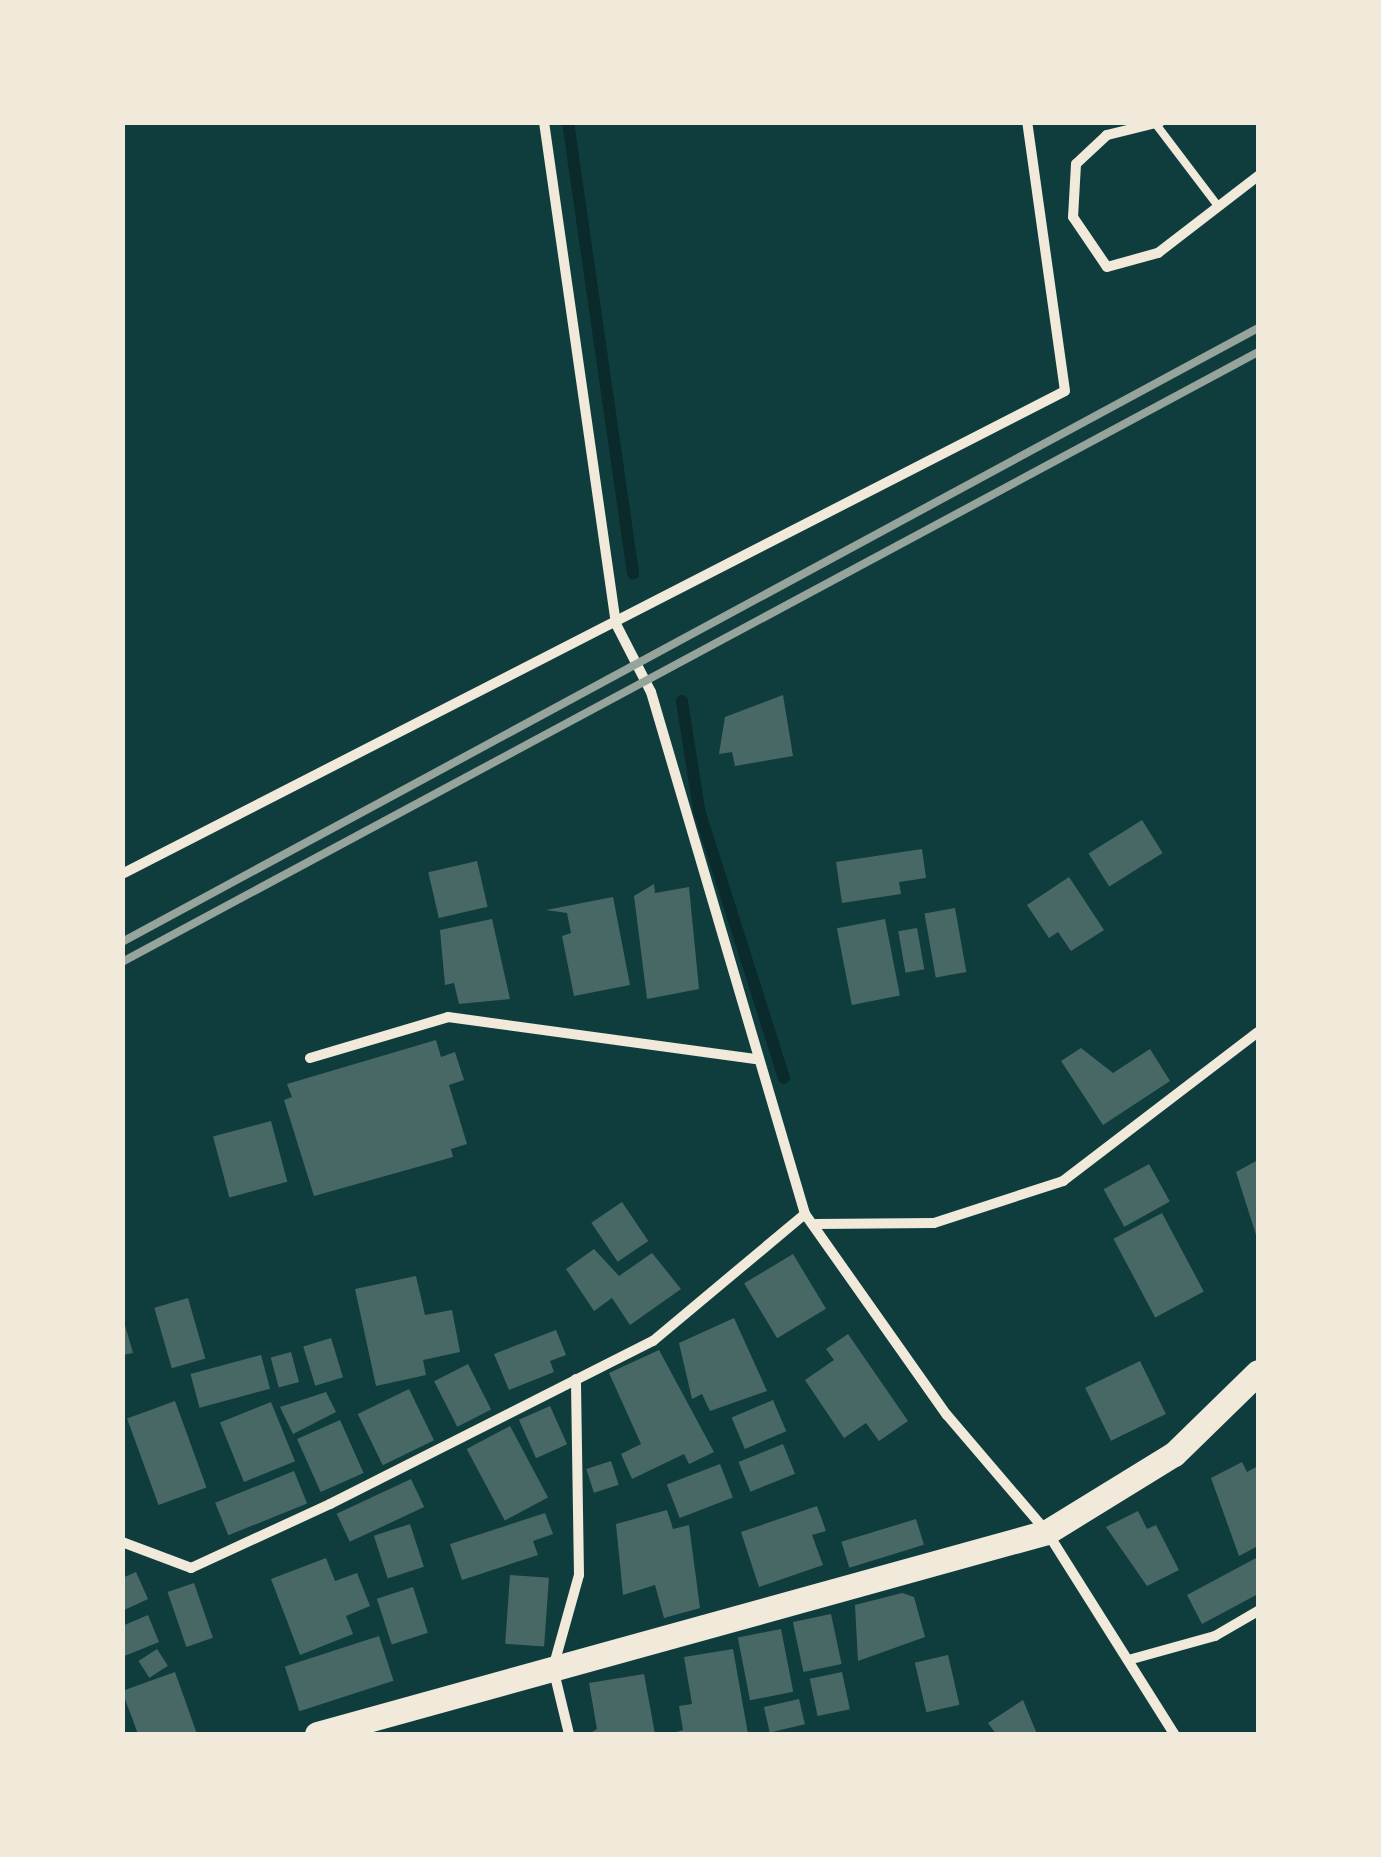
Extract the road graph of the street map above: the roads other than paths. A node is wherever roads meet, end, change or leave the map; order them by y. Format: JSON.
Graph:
{"nodes":[{"id":1,"x":544,"y":122,"type":"edge"},
{"id":2,"x":1026,"y":122,"type":"edge"},
{"id":3,"x":1158,"y":123,"type":"edge"},
{"id":4,"x":1258,"y":176,"type":"edge"},
{"id":5,"x":1218,"y":206,"type":"junction"},
{"id":6,"x":616,"y":624,"type":"junction"},
{"id":7,"x":122,"y":874,"type":"edge"},
{"id":8,"x":1258,"y":1032,"type":"edge"},
{"id":9,"x":310,"y":1058,"type":"dead end"},
{"id":10,"x":755,"y":1059,"type":"junction"},
{"id":11,"x":805,"y":1214,"type":"junction"},
{"id":12,"x":816,"y":1224,"type":"junction"},
{"id":13,"x":1258,"y":1372,"type":"edge"},
{"id":14,"x":576,"y":1379,"type":"junction"},
{"id":15,"x":1047,"y":1532,"type":"junction"},
{"id":16,"x":122,"y":1542,"type":"edge"},
{"id":17,"x":1258,"y":1611,"type":"edge"},
{"id":18,"x":1132,"y":1659,"type":"junction"},
{"id":19,"x":553,"y":1668,"type":"junction"},
{"id":20,"x":317,"y":1734,"type":"edge"},
{"id":21,"x":569,"y":1734,"type":"edge"},
{"id":22,"x":1174,"y":1734,"type":"edge"}],
"edges":[{"from":1,"to":6,"type":"street"},
{"from":2,"to":6,"type":"street"},
{"from":3,"to":5,"type":"lane"},
{"from":3,"to":5,"type":"street"},
{"from":4,"to":5,"type":"street"},
{"from":6,"to":7,"type":"street"},
{"from":6,"to":10,"type":"street"},
{"from":8,"to":12,"type":"street"},
{"from":9,"to":10,"type":"street"},
{"from":10,"to":11,"type":"street"},
{"from":11,"to":12,"type":"street"},
{"from":11,"to":14,"type":"street"},
{"from":12,"to":15,"type":"street"},
{"from":13,"to":15,"type":"main road"},
{"from":14,"to":16,"type":"street"},
{"from":14,"to":19,"type":"street"},
{"from":15,"to":18,"type":"street"},
{"from":15,"to":19,"type":"main road"},
{"from":17,"to":18,"type":"street"},
{"from":18,"to":22,"type":"street"},
{"from":19,"to":20,"type":"main road"},
{"from":19,"to":21,"type":"street"}]}
